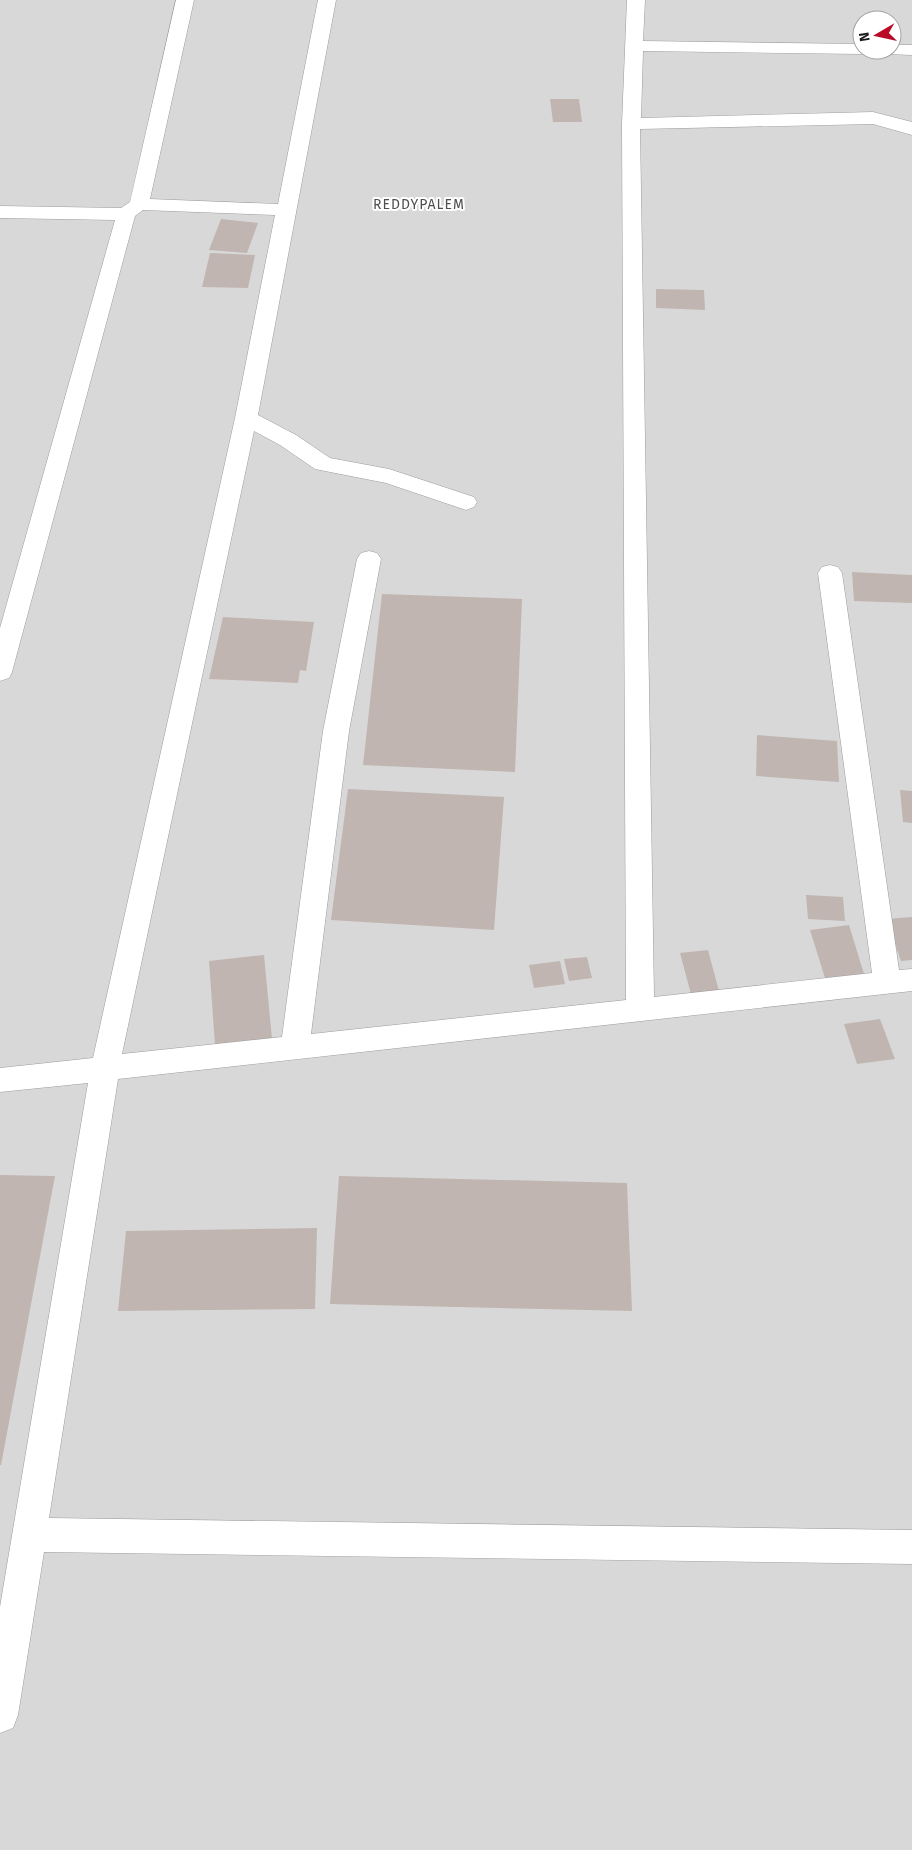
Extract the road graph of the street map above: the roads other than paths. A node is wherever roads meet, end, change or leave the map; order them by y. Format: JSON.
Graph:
{"nodes":[{"id":1,"x":185,"y":0,"type":"edge"},
{"id":2,"x":327,"y":0,"type":"edge"},
{"id":3,"x":636,"y":0,"type":"edge"},
{"id":4,"x":634,"y":46,"type":"junction"},
{"id":5,"x":852,"y":49,"type":"edge"},
{"id":6,"x":631,"y":124,"type":"junction"},
{"id":7,"x":912,"y":129,"type":"edge"},
{"id":8,"x":132,"y":209,"type":"junction"},
{"id":9,"x":287,"y":210,"type":"junction"},
{"id":10,"x":0,"y":212,"type":"edge"},
{"id":11,"x":246,"y":418,"type":"junction"},
{"id":12,"x":466,"y":502,"type":"dead end"},
{"id":13,"x":369,"y":559,"type":"dead end"},
{"id":14,"x":830,"y":573,"type":"dead end"},
{"id":15,"x":0,"y":672,"type":"edge"},
{"id":16,"x":900,"y":982,"type":"edge"},
{"id":17,"x":640,"y":1010,"type":"junction"},
{"id":18,"x":295,"y":1048,"type":"junction"},
{"id":19,"x":105,"y":1068,"type":"junction"},
{"id":20,"x":0,"y":1080,"type":"edge"},
{"id":21,"x":29,"y":1535,"type":"junction"},
{"id":22,"x":912,"y":1547,"type":"edge"},
{"id":23,"x":0,"y":1715,"type":"edge"}],
"edges":[{"from":1,"to":8,"type":"street"},
{"from":2,"to":9,"type":"street"},
{"from":3,"to":4,"type":"street"},
{"from":4,"to":5,"type":"street"},
{"from":4,"to":6,"type":"street"},
{"from":6,"to":7,"type":"street"},
{"from":6,"to":17,"type":"street"},
{"from":8,"to":9,"type":"street"},
{"from":8,"to":10,"type":"street"},
{"from":8,"to":15,"type":"street"},
{"from":9,"to":11,"type":"street"},
{"from":11,"to":12,"type":"street"},
{"from":11,"to":19,"type":"street"},
{"from":13,"to":18,"type":"street"},
{"from":14,"to":16,"type":"street"},
{"from":16,"to":17,"type":"street"},
{"from":17,"to":18,"type":"street"},
{"from":18,"to":19,"type":"street"},
{"from":19,"to":20,"type":"street"},
{"from":19,"to":21,"type":"street"},
{"from":21,"to":22,"type":"street"},
{"from":21,"to":23,"type":"street"}]}
